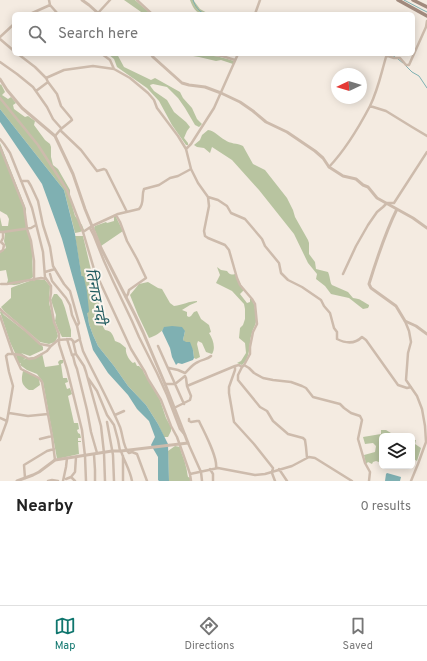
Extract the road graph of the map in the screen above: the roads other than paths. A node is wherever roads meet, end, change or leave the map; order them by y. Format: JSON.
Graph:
{"nodes":[{"id":1,"x":50,"y":0,"type":"edge"},
{"id":2,"x":82,"y":0,"type":"edge"},
{"id":3,"x":110,"y":0,"type":"edge"},
{"id":4,"x":137,"y":0,"type":"edge"},
{"id":5,"x":260,"y":0,"type":"edge"},
{"id":6,"x":398,"y":0,"type":"edge"},
{"id":7,"x":413,"y":0,"type":"edge"},
{"id":8,"x":50,"y":4,"type":"junction"},
{"id":9,"x":427,"y":7,"type":"edge"},
{"id":10,"x":34,"y":12,"type":"edge"},
{"id":11,"x":56,"y":12,"type":"edge"},
{"id":12,"x":96,"y":12,"type":"edge"},
{"id":13,"x":100,"y":12,"type":"edge"},
{"id":14,"x":150,"y":12,"type":"edge"},
{"id":15,"x":256,"y":12,"type":"edge"},
{"id":16,"x":427,"y":16,"type":"edge"},
{"id":17,"x":427,"y":21,"type":"edge"},
{"id":18,"x":12,"y":26,"type":"edge"},
{"id":19,"x":0,"y":38,"type":"edge"},
{"id":20,"x":12,"y":49,"type":"edge"},
{"id":21,"x":415,"y":52,"type":"edge"},
{"id":22,"x":21,"y":56,"type":"edge"},
{"id":23,"x":105,"y":56,"type":"edge"},
{"id":24,"x":152,"y":56,"type":"edge"},
{"id":25,"x":222,"y":56,"type":"edge"},
{"id":26,"x":237,"y":56,"type":"edge"},
{"id":27,"x":388,"y":56,"type":"edge"},
{"id":28,"x":388,"y":56,"type":"edge"},
{"id":29,"x":413,"y":56,"type":"edge"},
{"id":30,"x":235,"y":60,"type":"junction"},
{"id":31,"x":0,"y":62,"type":"edge"},
{"id":32,"x":114,"y":69,"type":"junction"},
{"id":33,"x":46,"y":78,"type":"junction"},
{"id":34,"x":0,"y":79,"type":"edge"},
{"id":35,"x":48,"y":82,"type":"junction"},
{"id":36,"x":36,"y":91,"type":"junction"},
{"id":37,"x":221,"y":93,"type":"junction"},
{"id":38,"x":0,"y":98,"type":"edge"},
{"id":39,"x":370,"y":106,"type":"junction"},
{"id":40,"x":60,"y":129,"type":"junction"},
{"id":41,"x":55,"y":136,"type":"junction"},
{"id":42,"x":427,"y":136,"type":"edge"},
{"id":43,"x":0,"y":139,"type":"edge"},
{"id":44,"x":0,"y":147,"type":"edge"},
{"id":45,"x":186,"y":149,"type":"junction"},
{"id":46,"x":427,"y":152,"type":"edge"},
{"id":47,"x":328,"y":167,"type":"junction"},
{"id":48,"x":191,"y":169,"type":"junction"},
{"id":49,"x":21,"y":181,"type":"junction"},
{"id":50,"x":208,"y":197,"type":"junction"},
{"id":51,"x":387,"y":203,"type":"junction"},
{"id":52,"x":397,"y":209,"type":"junction"},
{"id":53,"x":127,"y":212,"type":"junction"},
{"id":54,"x":116,"y":215,"type":"junction"},
{"id":55,"x":36,"y":225,"type":"junction"},
{"id":56,"x":91,"y":227,"type":"junction"},
{"id":57,"x":427,"y":228,"type":"edge"},
{"id":58,"x":27,"y":229,"type":"junction"},
{"id":59,"x":2,"y":232,"type":"edge"},
{"id":60,"x":83,"y":232,"type":"junction"},
{"id":61,"x":1,"y":242,"type":"edge"},
{"id":62,"x":0,"y":252,"type":"edge"},
{"id":63,"x":55,"y":269,"type":"junction"},
{"id":64,"x":45,"y":272,"type":"junction"},
{"id":65,"x":50,"y":274,"type":"dead end"},
{"id":66,"x":343,"y":274,"type":"dead end"},
{"id":67,"x":47,"y":279,"type":"junction"},
{"id":68,"x":34,"y":280,"type":"junction"},
{"id":69,"x":1,"y":283,"type":"edge"},
{"id":70,"x":0,"y":288,"type":"edge"},
{"id":71,"x":126,"y":298,"type":"junction"},
{"id":72,"x":0,"y":309,"type":"edge"},
{"id":73,"x":0,"y":316,"type":"edge"},
{"id":74,"x":405,"y":321,"type":"junction"},
{"id":75,"x":77,"y":326,"type":"junction"},
{"id":76,"x":427,"y":334,"type":"edge"},
{"id":77,"x":67,"y":339,"type":"junction"},
{"id":78,"x":58,"y":340,"type":"junction"},
{"id":79,"x":80,"y":340,"type":"junction"},
{"id":80,"x":73,"y":341,"type":"junction"},
{"id":81,"x":51,"y":346,"type":"junction"},
{"id":82,"x":158,"y":346,"type":"dead end"},
{"id":83,"x":14,"y":354,"type":"junction"},
{"id":84,"x":76,"y":354,"type":"junction"},
{"id":85,"x":72,"y":355,"type":"junction"},
{"id":86,"x":211,"y":356,"type":"dead end"},
{"id":87,"x":235,"y":366,"type":"junction"},
{"id":88,"x":243,"y":366,"type":"junction"},
{"id":89,"x":168,"y":368,"type":"junction"},
{"id":90,"x":185,"y":373,"type":"junction"},
{"id":91,"x":87,"y":376,"type":"junction"},
{"id":92,"x":186,"y":377,"type":"junction"},
{"id":93,"x":165,"y":384,"type":"junction"},
{"id":94,"x":175,"y":384,"type":"junction"},
{"id":95,"x":187,"y":386,"type":"junction"},
{"id":96,"x":411,"y":387,"type":"junction"},
{"id":97,"x":184,"y":404,"type":"junction"},
{"id":98,"x":174,"y":408,"type":"junction"},
{"id":99,"x":124,"y":411,"type":"dead end"},
{"id":100,"x":9,"y":413,"type":"junction"},
{"id":101,"x":48,"y":414,"type":"junction"},
{"id":102,"x":115,"y":415,"type":"junction"},
{"id":103,"x":0,"y":418,"type":"edge"},
{"id":104,"x":188,"y":419,"type":"dead end"},
{"id":105,"x":7,"y":421,"type":"junction"},
{"id":106,"x":107,"y":422,"type":"dead end"},
{"id":107,"x":185,"y":435,"type":"junction"},
{"id":108,"x":52,"y":436,"type":"junction"},
{"id":109,"x":40,"y":439,"type":"dead end"},
{"id":110,"x":0,"y":440,"type":"edge"},
{"id":111,"x":188,"y":443,"type":"junction"},
{"id":112,"x":179,"y":444,"type":"junction"},
{"id":113,"x":54,"y":449,"type":"junction"},
{"id":114,"x":127,"y":450,"type":"junction"},
{"id":115,"x":112,"y":451,"type":"junction"},
{"id":116,"x":121,"y":451,"type":"junction"},
{"id":117,"x":104,"y":453,"type":"junction"},
{"id":118,"x":95,"y":454,"type":"junction"},
{"id":119,"x":76,"y":456,"type":"junction"},
{"id":120,"x":86,"y":456,"type":"junction"},
{"id":121,"x":123,"y":456,"type":"junction"},
{"id":122,"x":67,"y":458,"type":"junction"},
{"id":123,"x":307,"y":458,"type":"junction"},
{"id":124,"x":55,"y":460,"type":"junction"},
{"id":125,"x":216,"y":468,"type":"junction"},
{"id":126,"x":210,"y":469,"type":"junction"},
{"id":127,"x":279,"y":469,"type":"junction"},
{"id":128,"x":272,"y":471,"type":"junction"},
{"id":129,"x":201,"y":472,"type":"junction"},
{"id":130,"x":190,"y":474,"type":"junction"},
{"id":131,"x":71,"y":477,"type":"junction"},
{"id":132,"x":25,"y":478,"type":"junction"},
{"id":133,"x":65,"y":479,"type":"edge"},
{"id":134,"x":17,"y":481,"type":"edge"},
{"id":135,"x":48,"y":481,"type":"edge"},
{"id":136,"x":58,"y":481,"type":"edge"},
{"id":137,"x":75,"y":481,"type":"edge"},
{"id":138,"x":86,"y":481,"type":"edge"},
{"id":139,"x":95,"y":481,"type":"edge"},
{"id":140,"x":105,"y":481,"type":"edge"},
{"id":141,"x":114,"y":481,"type":"edge"},
{"id":142,"x":123,"y":481,"type":"edge"},
{"id":143,"x":132,"y":481,"type":"edge"},
{"id":144,"x":147,"y":481,"type":"edge"},
{"id":145,"x":191,"y":481,"type":"edge"},
{"id":146,"x":202,"y":481,"type":"edge"},
{"id":147,"x":213,"y":481,"type":"edge"},
{"id":148,"x":275,"y":481,"type":"edge"},
{"id":149,"x":287,"y":481,"type":"edge"},
{"id":150,"x":352,"y":481,"type":"edge"},
{"id":151,"x":369,"y":481,"type":"edge"},
{"id":152,"x":410,"y":481,"type":"edge"}],
"edges":[{"from":1,"to":8,"type":"street"},
{"from":2,"to":12,"type":"street"},
{"from":3,"to":13,"type":"street"},
{"from":4,"to":14,"type":"street"},
{"from":5,"to":15,"type":"street"},
{"from":6,"to":16,"type":"main road"},
{"from":7,"to":9,"type":"main road"},
{"from":8,"to":10,"type":"street"},
{"from":8,"to":11,"type":"street"},
{"from":17,"to":21,"type":"street"},
{"from":18,"to":19,"type":"street"},
{"from":19,"to":20,"type":"street"},
{"from":22,"to":33,"type":"street"},
{"from":23,"to":32,"type":"street"},
{"from":24,"to":37,"type":"street"},
{"from":25,"to":30,"type":"street"},
{"from":26,"to":30,"type":"street"},
{"from":27,"to":29,"type":"street"},
{"from":28,"to":39,"type":"street"},
{"from":30,"to":37,"type":"street"},
{"from":31,"to":36,"type":"street"},
{"from":32,"to":33,"type":"street"},
{"from":32,"to":45,"type":"street"},
{"from":33,"to":35,"type":"street"},
{"from":34,"to":41,"type":"street"},
{"from":35,"to":36,"type":"street"},
{"from":35,"to":40,"type":"street"},
{"from":36,"to":40,"type":"street"},
{"from":37,"to":45,"type":"street"},
{"from":37,"to":47,"type":"street"},
{"from":38,"to":60,"type":"street"},
{"from":39,"to":42,"type":"street"},
{"from":39,"to":47,"type":"street"},
{"from":40,"to":41,"type":"street"},
{"from":40,"to":53,"type":"street"},
{"from":41,"to":56,"type":"street"},
{"from":43,"to":49,"type":"street"},
{"from":44,"to":58,"type":"street"},
{"from":45,"to":48,"type":"street"},
{"from":46,"to":51,"type":"street"},
{"from":47,"to":51,"type":"street"},
{"from":48,"to":50,"type":"street"},
{"from":48,"to":53,"type":"street"},
{"from":49,"to":55,"type":"street"},
{"from":49,"to":63,"type":"street"},
{"from":50,"to":88,"type":"street"},
{"from":50,"to":96,"type":"street"},
{"from":51,"to":52,"type":"street"},
{"from":51,"to":66,"type":"street"},
{"from":52,"to":57,"type":"street"},
{"from":52,"to":74,"type":"street"},
{"from":53,"to":54,"type":"street"},
{"from":54,"to":56,"type":"street"},
{"from":54,"to":71,"type":"street"},
{"from":55,"to":58,"type":"street"},
{"from":55,"to":64,"type":"street"},
{"from":56,"to":60,"type":"street"},
{"from":56,"to":71,"type":"street"},
{"from":56,"to":107,"type":"street"},
{"from":58,"to":59,"type":"street"},
{"from":58,"to":68,"type":"street"},
{"from":59,"to":61,"type":"street"},
{"from":60,"to":112,"type":"street"},
{"from":61,"to":62,"type":"street"},
{"from":63,"to":64,"type":"street"},
{"from":63,"to":75,"type":"street"},
{"from":64,"to":67,"type":"street"},
{"from":65,"to":75,"type":"street"},
{"from":67,"to":68,"type":"street"},
{"from":67,"to":78,"type":"street"},
{"from":68,"to":69,"type":"street"},
{"from":69,"to":70,"type":"street"},
{"from":71,"to":93,"type":"street"},
{"from":72,"to":81,"type":"street"},
{"from":73,"to":83,"type":"street"},
{"from":74,"to":76,"type":"street"},
{"from":74,"to":96,"type":"street"},
{"from":75,"to":79,"type":"street"},
{"from":77,"to":78,"type":"street"},
{"from":77,"to":80,"type":"street"},
{"from":77,"to":85,"type":"street"},
{"from":78,"to":81,"type":"street"},
{"from":78,"to":120,"type":"street"},
{"from":79,"to":80,"type":"street"},
{"from":79,"to":102,"type":"street"},
{"from":80,"to":84,"type":"street"},
{"from":81,"to":83,"type":"street"},
{"from":82,"to":89,"type":"street"},
{"from":83,"to":100,"type":"street"},
{"from":83,"to":101,"type":"street"},
{"from":84,"to":85,"type":"street"},
{"from":84,"to":91,"type":"street"},
{"from":85,"to":118,"type":"street"},
{"from":86,"to":90,"type":"street"},
{"from":87,"to":88,"type":"street"},
{"from":87,"to":95,"type":"street"},
{"from":87,"to":128,"type":"street"},
{"from":88,"to":123,"type":"street"},
{"from":88,"to":151,"type":"street"},
{"from":89,"to":90,"type":"street"},
{"from":89,"to":94,"type":"street"},
{"from":90,"to":92,"type":"street"},
{"from":91,"to":116,"type":"street"},
{"from":91,"to":117,"type":"street"},
{"from":92,"to":94,"type":"street"},
{"from":92,"to":95,"type":"street"},
{"from":93,"to":94,"type":"street"},
{"from":93,"to":98,"type":"street"},
{"from":94,"to":97,"type":"street"},
{"from":95,"to":97,"type":"street"},
{"from":96,"to":152,"type":"street"},
{"from":97,"to":98,"type":"street"},
{"from":98,"to":107,"type":"street"},
{"from":99,"to":102,"type":"street"},
{"from":100,"to":101,"type":"street"},
{"from":100,"to":105,"type":"street"},
{"from":101,"to":108,"type":"street"},
{"from":102,"to":114,"type":"street"},
{"from":103,"to":105,"type":"street"},
{"from":104,"to":125,"type":"street"},
{"from":105,"to":110,"type":"street"},
{"from":106,"to":115,"type":"street"},
{"from":107,"to":111,"type":"street"},
{"from":108,"to":109,"type":"street"},
{"from":108,"to":113,"type":"street"},
{"from":111,"to":112,"type":"street"},
{"from":111,"to":129,"type":"street"},
{"from":112,"to":114,"type":"street"},
{"from":112,"to":130,"type":"street"},
{"from":113,"to":124,"type":"street"},
{"from":113,"to":132,"type":"street"},
{"from":114,"to":116,"type":"street"},
{"from":114,"to":144,"type":"street"},
{"from":115,"to":116,"type":"street"},
{"from":115,"to":117,"type":"street"},
{"from":115,"to":141,"type":"street"},
{"from":116,"to":121,"type":"street"},
{"from":117,"to":118,"type":"street"},
{"from":117,"to":140,"type":"street"},
{"from":118,"to":120,"type":"street"},
{"from":118,"to":139,"type":"street"},
{"from":119,"to":120,"type":"street"},
{"from":119,"to":122,"type":"street"},
{"from":119,"to":131,"type":"street"},
{"from":120,"to":138,"type":"street"},
{"from":121,"to":142,"type":"street"},
{"from":121,"to":143,"type":"street"},
{"from":122,"to":124,"type":"street"},
{"from":122,"to":133,"type":"street"},
{"from":123,"to":127,"type":"street"},
{"from":123,"to":150,"type":"street"},
{"from":124,"to":132,"type":"street"},
{"from":125,"to":126,"type":"street"},
{"from":125,"to":128,"type":"street"},
{"from":126,"to":129,"type":"street"},
{"from":126,"to":147,"type":"street"},
{"from":127,"to":128,"type":"street"},
{"from":127,"to":149,"type":"street"},
{"from":128,"to":148,"type":"street"},
{"from":129,"to":130,"type":"street"},
{"from":129,"to":146,"type":"street"},
{"from":130,"to":145,"type":"street"},
{"from":131,"to":133,"type":"street"},
{"from":131,"to":137,"type":"street"},
{"from":132,"to":134,"type":"street"},
{"from":135,"to":136,"type":"street"}]}
